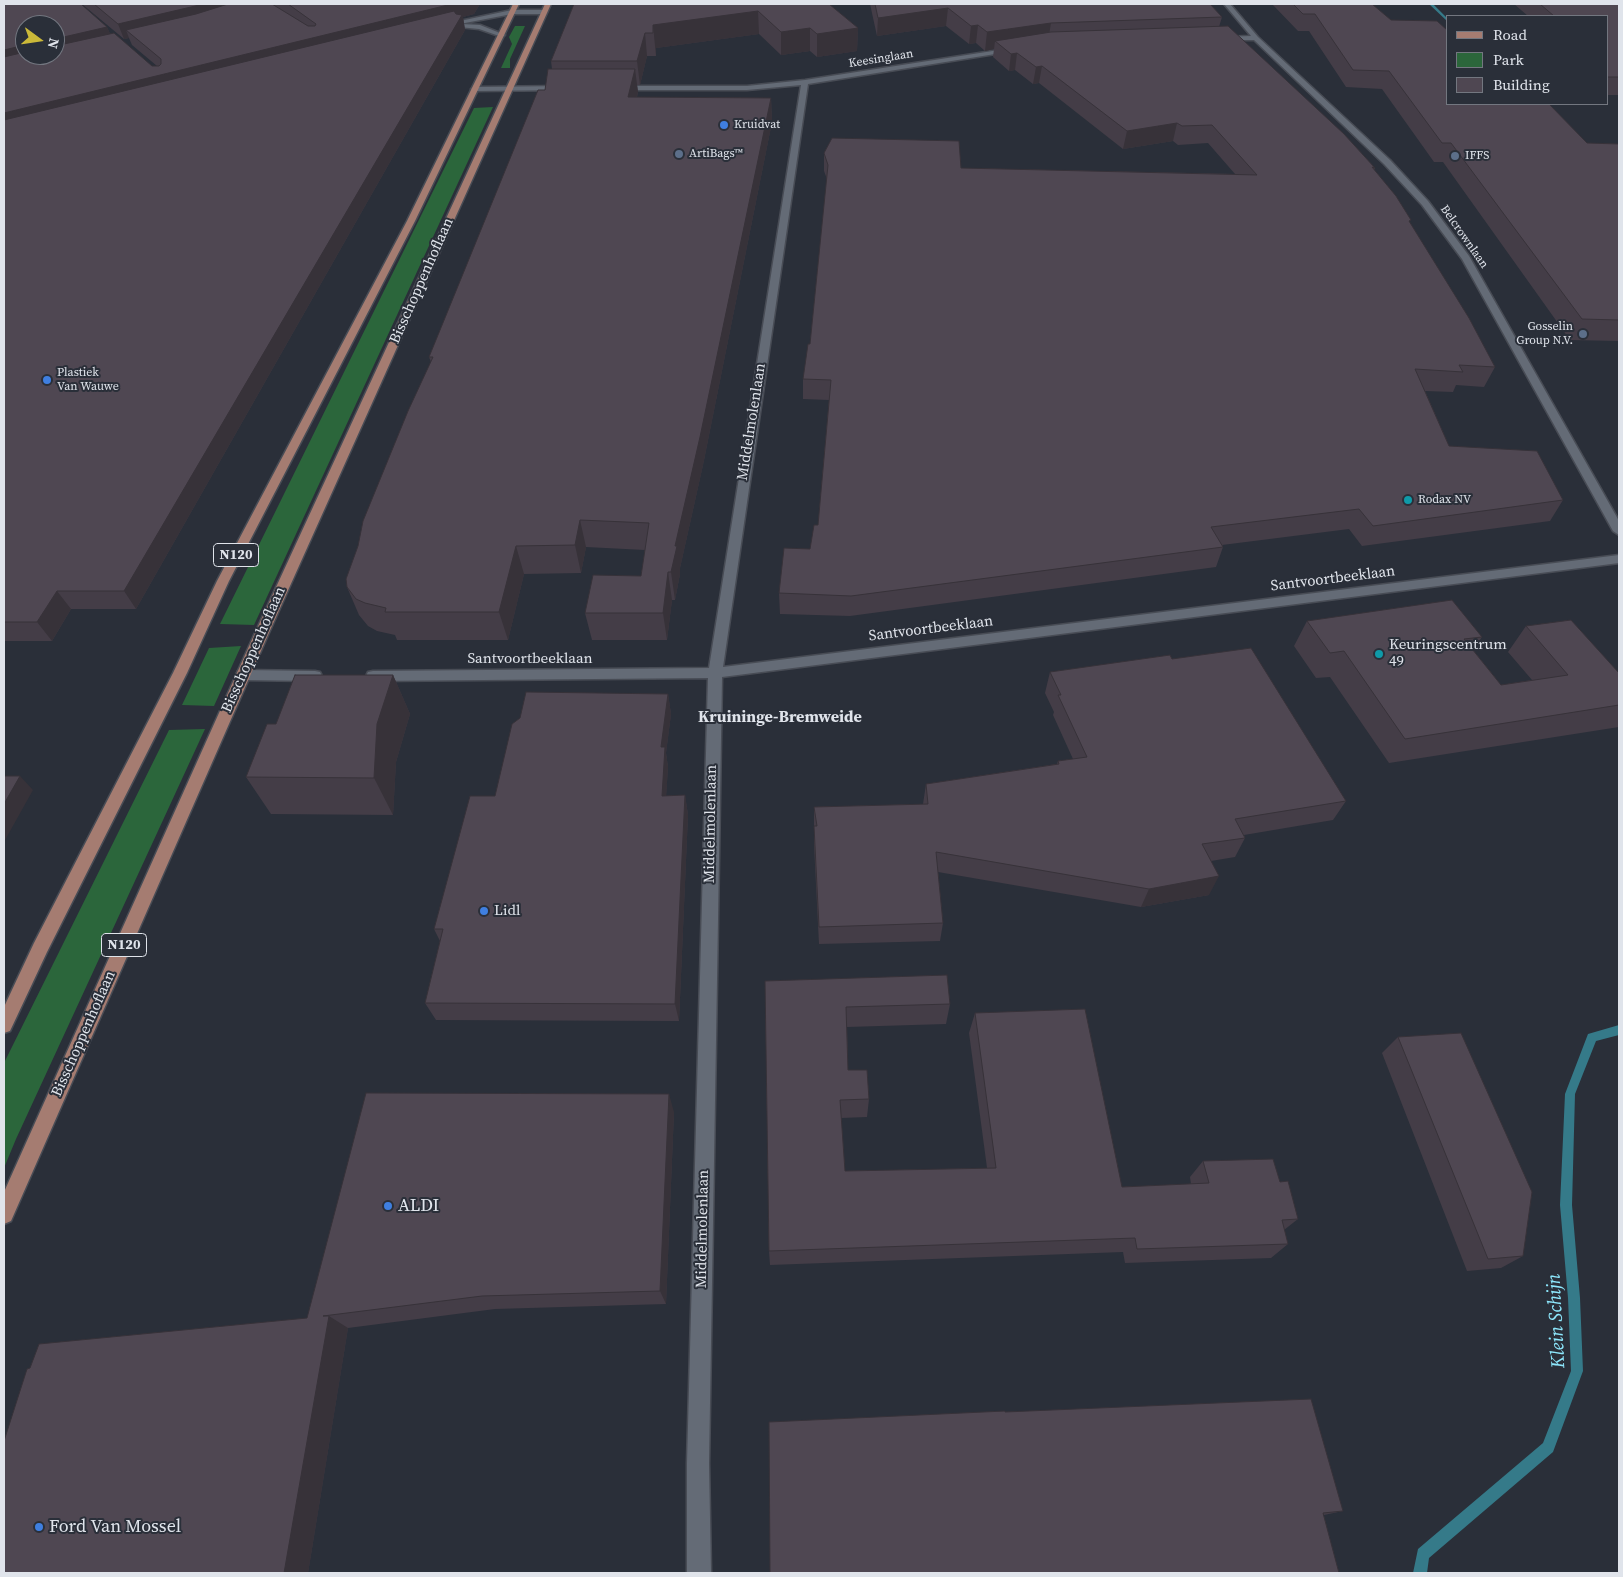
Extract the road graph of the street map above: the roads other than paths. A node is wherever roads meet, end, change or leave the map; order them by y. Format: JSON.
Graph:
{"nodes":[{"id":1,"x":516,"y":4,"type":"edge"},
{"id":2,"x":1227,"y":4,"type":"edge"},
{"id":3,"x":546,"y":8,"type":"edge"},
{"id":4,"x":512,"y":12,"type":"junction"},
{"id":5,"x":442,"y":25,"type":"junction"},
{"id":6,"x":432,"y":28,"type":"edge"},
{"id":7,"x":502,"y":34,"type":"junction"},
{"id":8,"x":1256,"y":38,"type":"junction"},
{"id":9,"x":1207,"y":39,"type":"edge"},
{"id":10,"x":1023,"y":49,"type":"edge"},
{"id":11,"x":804,"y":82,"type":"junction"},
{"id":12,"x":509,"y":88,"type":"junction"},
{"id":13,"x":570,"y":88,"type":"edge"},
{"id":14,"x":607,"y":88,"type":"edge"},
{"id":15,"x":475,"y":89,"type":"junction"},
{"id":16,"x":1619,"y":531,"type":"edge"},
{"id":17,"x":1619,"y":559,"type":"edge"},
{"id":18,"x":715,"y":673,"type":"junction"},
{"id":19,"x":243,"y":674,"type":"junction"},
{"id":20,"x":332,"y":676,"type":"edge"},
{"id":21,"x":362,"y":676,"type":"edge"},
{"id":22,"x":4,"y":1025,"type":"edge"},
{"id":23,"x":4,"y":1214,"type":"edge"},
{"id":24,"x":699,"y":1573,"type":"edge"}],
"edges":[{"from":1,"to":4,"type":"main road","number":"N120"},
{"from":2,"to":8,"type":"street","name":"Belcrownlaan"},
{"from":3,"to":4,"type":"street"},
{"from":3,"to":12,"type":"main road","name":"Bisschoppenhoflaan","number":"N120"},
{"from":4,"to":5,"type":"street"},
{"from":4,"to":7,"type":"main road","number":"N120"},
{"from":5,"to":6,"type":"street"},
{"from":5,"to":7,"type":"street"},
{"from":7,"to":15,"type":"main road","number":"N120"},
{"from":8,"to":9,"type":"street"},
{"from":8,"to":16,"type":"street","name":"Belcrownlaan"},
{"from":10,"to":11,"type":"street","name":"Keesinglaan"},
{"from":11,"to":14,"type":"street","name":"Keesinglaan"},
{"from":11,"to":18,"type":"street","name":"Middelmolenlaan"},
{"from":12,"to":13,"type":"street"},
{"from":12,"to":15,"type":"street"},
{"from":12,"to":19,"type":"main road","name":"Bisschoppenhoflaan","number":"N120"},
{"from":15,"to":22,"type":"main road","number":"N120"},
{"from":17,"to":18,"type":"street","name":"Santvoortbeeklaan"},
{"from":18,"to":21,"type":"street","name":"Santvoortbeeklaan"},
{"from":18,"to":24,"type":"street","name":"Middelmolenlaan"},
{"from":19,"to":20,"type":"street"},
{"from":19,"to":23,"type":"main road","name":"Bisschoppenhoflaan","number":"N120"}]}
